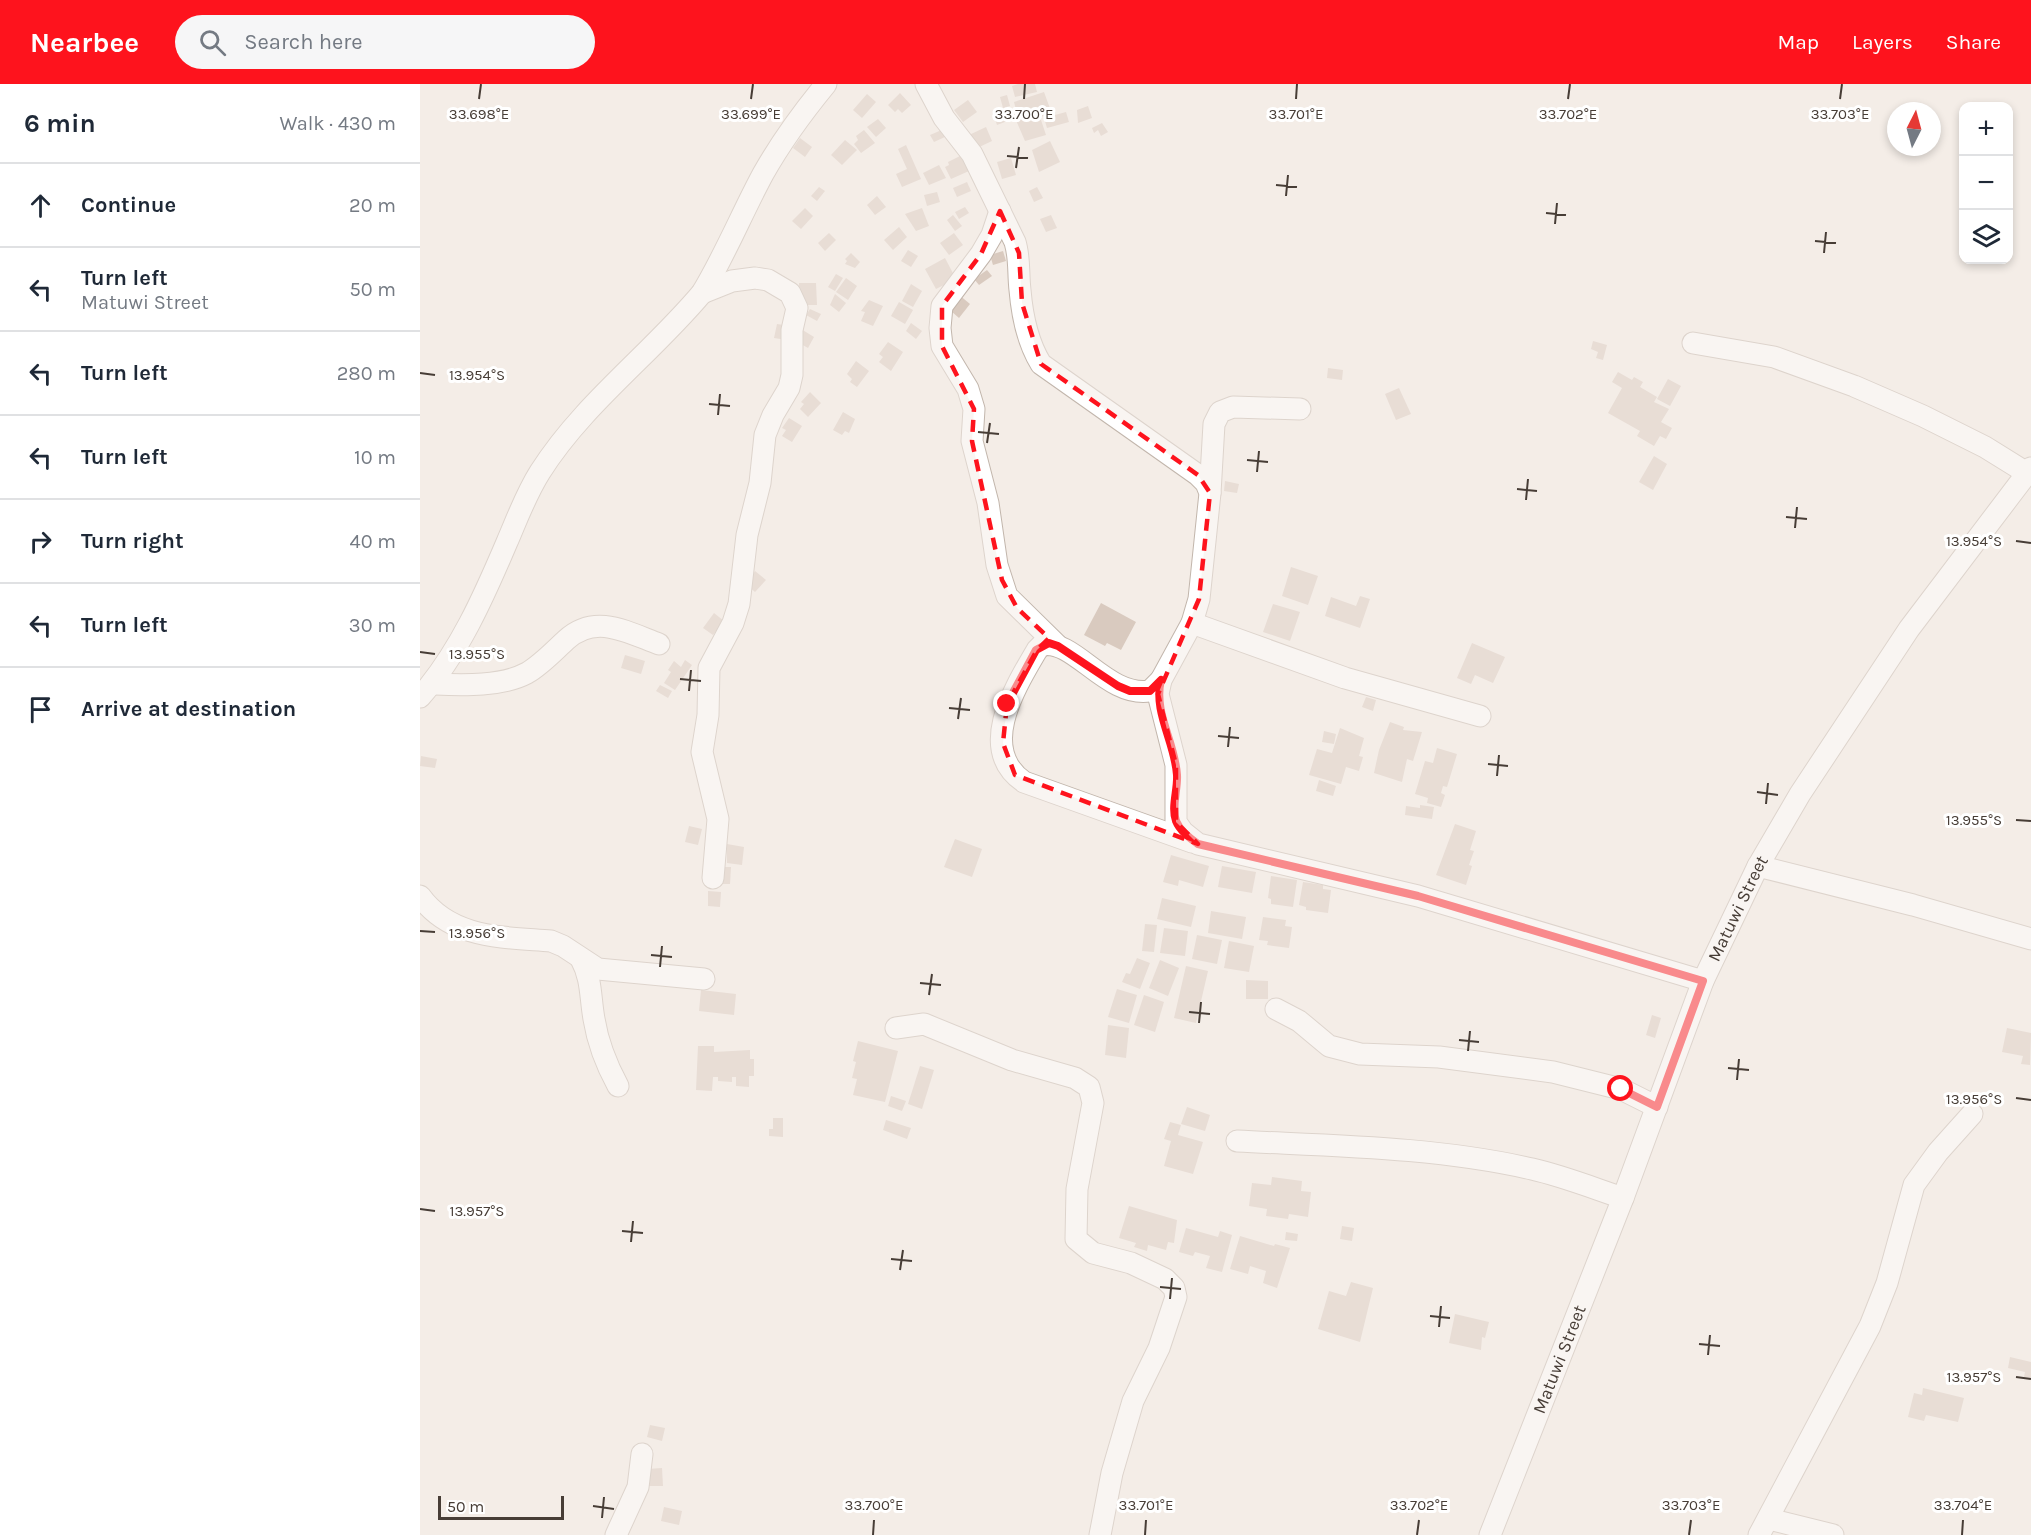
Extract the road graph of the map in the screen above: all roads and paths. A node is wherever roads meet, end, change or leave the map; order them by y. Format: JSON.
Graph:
{"nodes":[{"id":1,"x":826,"y":84,"type":"edge"},
{"id":2,"x":926,"y":84,"type":"edge"},
{"id":3,"x":811,"y":94,"type":"edge"},
{"id":4,"x":1000,"y":211,"type":"junction"},
{"id":5,"x":702,"y":292,"type":"junction"},
{"id":6,"x":1694,"y":343,"type":"dead end"},
{"id":7,"x":1300,"y":409,"type":"dead end"},
{"id":8,"x":2029,"y":470,"type":"edge"},
{"id":9,"x":1210,"y":493,"type":"junction"},
{"id":10,"x":1192,"y":623,"type":"junction"},
{"id":11,"x":659,"y":644,"type":"dead end"},
{"id":12,"x":1058,"y":646,"type":"junction"},
{"id":13,"x":1161,"y":680,"type":"junction"},
{"id":14,"x":426,"y":691,"type":"edge"},
{"id":15,"x":1480,"y":716,"type":"dead end"},
{"id":16,"x":1198,"y":844,"type":"junction"},
{"id":17,"x":1758,"y":866,"type":"junction"},
{"id":18,"x":712,"y":878,"type":"dead end"},
{"id":19,"x":420,"y":897,"type":"edge"},
{"id":20,"x":2031,"y":939,"type":"edge"},
{"id":21,"x":582,"y":959,"type":"junction"},
{"id":22,"x":704,"y":979,"type":"dead end"},
{"id":23,"x":1703,"y":981,"type":"junction"},
{"id":24,"x":1276,"y":1009,"type":"dead end"},
{"id":25,"x":896,"y":1028,"type":"dead end"},
{"id":26,"x":618,"y":1086,"type":"dead end"},
{"id":27,"x":1657,"y":1107,"type":"junction"},
{"id":28,"x":1972,"y":1114,"type":"dead end"},
{"id":29,"x":1237,"y":1141,"type":"dead end"},
{"id":30,"x":1623,"y":1198,"type":"junction"},
{"id":31,"x":642,"y":1454,"type":"dead end"},
{"id":32,"x":1764,"y":1527,"type":"edge"},
{"id":33,"x":616,"y":1535,"type":"edge"},
{"id":34,"x":1100,"y":1535,"type":"edge"},
{"id":35,"x":1490,"y":1535,"type":"edge"},
{"id":36,"x":1833,"y":1535,"type":"edge"}],
"edges":[{"from":1,"to":3,"type":"street"},
{"from":2,"to":4,"type":"street"},
{"from":3,"to":5,"type":"street"},
{"from":4,"to":9,"type":"street"},
{"from":4,"to":12,"type":"street"},
{"from":5,"to":14,"type":"street"},
{"from":5,"to":18,"type":"street"},
{"from":6,"to":8,"type":"street"},
{"from":7,"to":9,"type":"street"},
{"from":8,"to":17,"type":"street","name":"Matuwi Street"},
{"from":9,"to":10,"type":"street"},
{"from":10,"to":13,"type":"street"},
{"from":10,"to":15,"type":"street"},
{"from":11,"to":14,"type":"street"},
{"from":12,"to":13,"type":"street"},
{"from":12,"to":16,"type":"street"},
{"from":13,"to":16,"type":"street"},
{"from":16,"to":23,"type":"street"},
{"from":17,"to":20,"type":"street"},
{"from":17,"to":23,"type":"street","name":"Matuwi Street"},
{"from":19,"to":21,"type":"street"},
{"from":21,"to":22,"type":"street"},
{"from":21,"to":26,"type":"street"},
{"from":23,"to":27,"type":"street","name":"Matuwi Street"},
{"from":24,"to":27,"type":"street"},
{"from":25,"to":34,"type":"street"},
{"from":27,"to":30,"type":"street","name":"Matuwi Street"},
{"from":28,"to":32,"type":"street"},
{"from":29,"to":30,"type":"street"},
{"from":30,"to":35,"type":"street","name":"Matuwi Street"},
{"from":31,"to":33,"type":"street"},
{"from":32,"to":36,"type":"street"}]}
